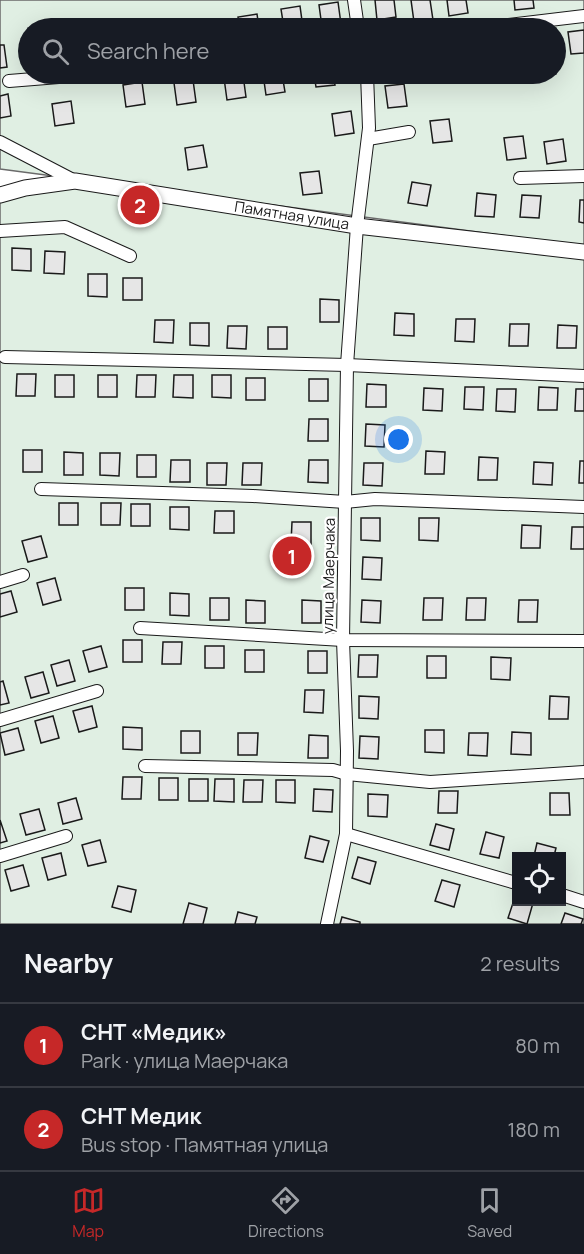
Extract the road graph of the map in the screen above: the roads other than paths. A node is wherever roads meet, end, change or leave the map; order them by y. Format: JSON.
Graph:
{"nodes":[{"id":1,"x":354,"y":0,"type":"edge"},
{"id":2,"x":584,"y":16,"type":"edge"},
{"id":3,"x":357,"y":18,"type":"edge"},
{"id":4,"x":566,"y":18,"type":"edge"},
{"id":5,"x":18,"y":80,"type":"edge"},
{"id":6,"x":9,"y":81,"type":"dead end"},
{"id":7,"x":367,"y":84,"type":"edge"},
{"id":8,"x":409,"y":132,"type":"dead end"},
{"id":9,"x":368,"y":139,"type":"junction"},
{"id":10,"x":0,"y":142,"type":"edge"},
{"id":11,"x":584,"y":176,"type":"edge"},
{"id":12,"x":520,"y":178,"type":"dead end"},
{"id":13,"x":75,"y":181,"type":"junction"},
{"id":14,"x":0,"y":195,"type":"edge"},
{"id":15,"x":357,"y":226,"type":"junction"},
{"id":16,"x":0,"y":231,"type":"edge"},
{"id":17,"x":584,"y":252,"type":"edge"},
{"id":18,"x":129,"y":256,"type":"dead end"},
{"id":19,"x":5,"y":357,"type":"dead end"},
{"id":20,"x":347,"y":365,"type":"junction"},
{"id":21,"x":584,"y":376,"type":"edge"},
{"id":22,"x":41,"y":489,"type":"dead end"},
{"id":23,"x":345,"y":502,"type":"junction"},
{"id":24,"x":584,"y":507,"type":"edge"},
{"id":25,"x":23,"y":574,"type":"dead end"},
{"id":26,"x":0,"y":582,"type":"edge"},
{"id":27,"x":140,"y":628,"type":"dead end"},
{"id":28,"x":343,"y":640,"type":"junction"},
{"id":29,"x":584,"y":641,"type":"edge"},
{"id":30,"x":97,"y":691,"type":"dead end"},
{"id":31,"x":0,"y":720,"type":"edge"},
{"id":32,"x":145,"y":766,"type":"dead end"},
{"id":33,"x":584,"y":772,"type":"edge"},
{"id":34,"x":347,"y":774,"type":"junction"},
{"id":35,"x":346,"y":834,"type":"junction"},
{"id":36,"x":66,"y":836,"type":"dead end"},
{"id":37,"x":0,"y":856,"type":"edge"},
{"id":38,"x":512,"y":882,"type":"edge"},
{"id":39,"x":566,"y":897,"type":"edge"},
{"id":40,"x":584,"y":902,"type":"edge"},
{"id":41,"x":327,"y":924,"type":"edge"}],
"edges":[{"from":1,"to":3,"type":"street"},
{"from":2,"to":4,"type":"street"},
{"from":5,"to":6,"type":"street"},
{"from":7,"to":9,"type":"street","name":"улица Маерчака"},
{"from":8,"to":9,"type":"street"},
{"from":9,"to":15,"type":"street","name":"улица Маерчака"},
{"from":10,"to":13,"type":"street"},
{"from":11,"to":12,"type":"street"},
{"from":13,"to":14,"type":"street","name":"Памятная улица"},
{"from":13,"to":15,"type":"street","name":"Памятная улица"},
{"from":15,"to":17,"type":"street","name":"Памятная улица"},
{"from":15,"to":20,"type":"street","name":"улица Маерчака"},
{"from":16,"to":18,"type":"street"},
{"from":19,"to":20,"type":"street"},
{"from":20,"to":21,"type":"street"},
{"from":20,"to":23,"type":"street","name":"улица Маерчака"},
{"from":22,"to":23,"type":"street"},
{"from":23,"to":24,"type":"street"},
{"from":23,"to":28,"type":"street","name":"улица Маерчака"},
{"from":25,"to":26,"type":"street"},
{"from":27,"to":28,"type":"street"},
{"from":28,"to":29,"type":"street"},
{"from":28,"to":34,"type":"street","name":"улица Маерчака"},
{"from":30,"to":31,"type":"street"},
{"from":32,"to":34,"type":"street"},
{"from":33,"to":34,"type":"street"},
{"from":34,"to":35,"type":"street","name":"улица Маерчака"},
{"from":35,"to":38,"type":"street"},
{"from":35,"to":41,"type":"street","name":"улица Маерчака"},
{"from":36,"to":37,"type":"street"},
{"from":39,"to":40,"type":"street"}]}
